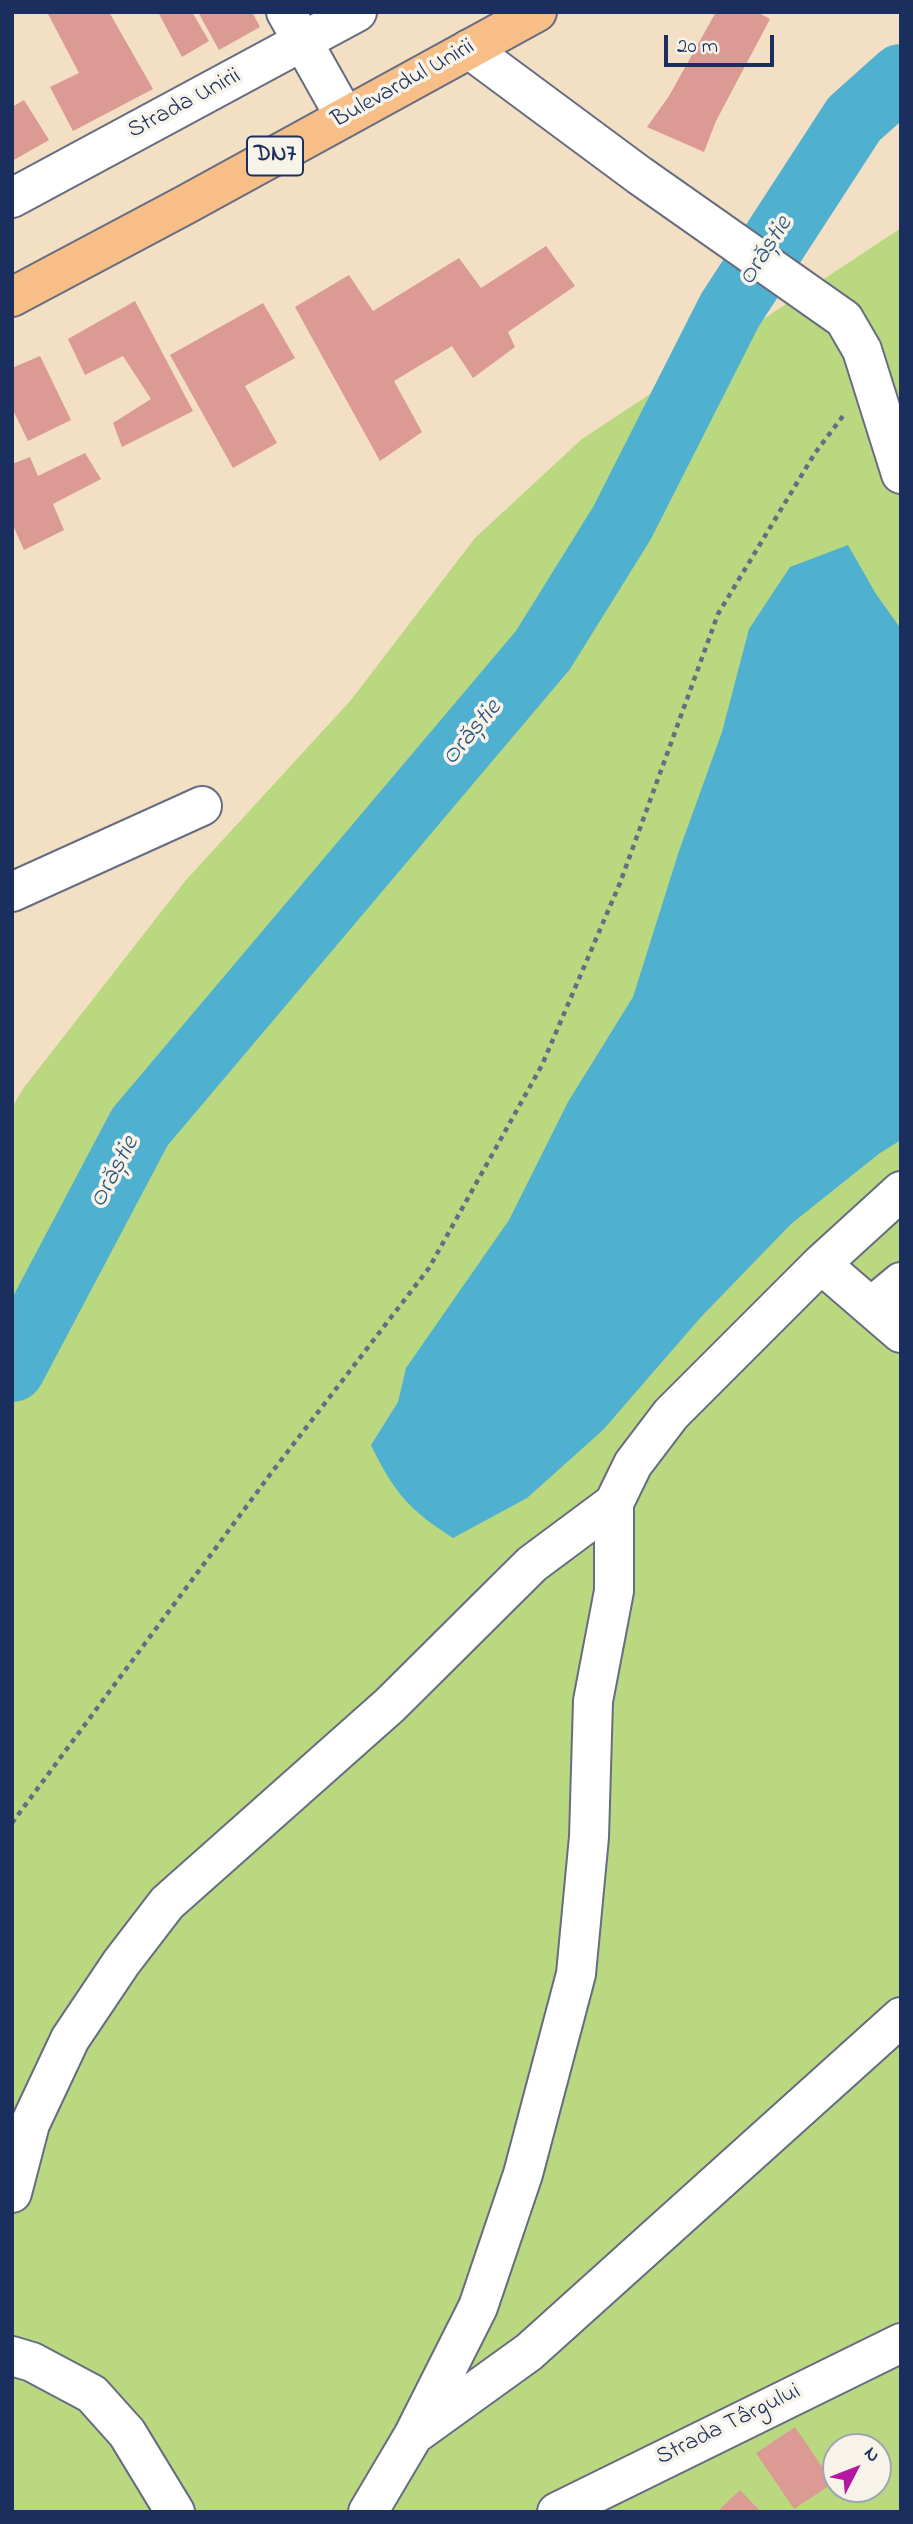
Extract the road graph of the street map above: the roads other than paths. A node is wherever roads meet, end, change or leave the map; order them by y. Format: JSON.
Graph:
{"nodes":[{"id":1,"x":357,"y":12,"type":"edge"},
{"id":2,"x":537,"y":12,"type":"edge"},
{"id":3,"x":294,"y":27,"type":"edge"},
{"id":4,"x":469,"y":49,"type":"junction"},
{"id":5,"x":345,"y":117,"type":"junction"},
{"id":6,"x":12,"y":198,"type":"edge"},
{"id":7,"x":12,"y":297,"type":"edge"},
{"id":8,"x":901,"y":474,"type":"edge"},
{"id":9,"x":202,"y":806,"type":"dead end"},
{"id":10,"x":12,"y":891,"type":"edge"},
{"id":11,"x":901,"y":1191,"type":"edge"},
{"id":12,"x":821,"y":1264,"type":"junction"},
{"id":13,"x":901,"y":1282,"type":"edge"},
{"id":14,"x":871,"y":1307,"type":"junction"},
{"id":15,"x":901,"y":1332,"type":"edge"},
{"id":16,"x":614,"y":1503,"type":"junction"},
{"id":17,"x":901,"y":2017,"type":"edge"},
{"id":18,"x":12,"y":2193,"type":"edge"},
{"id":19,"x":901,"y":2343,"type":"edge"},
{"id":20,"x":12,"y":2356,"type":"edge"},
{"id":21,"x":413,"y":2436,"type":"junction"},
{"id":22,"x":175,"y":2512,"type":"edge"},
{"id":23,"x":368,"y":2512,"type":"edge"},
{"id":24,"x":557,"y":2512,"type":"edge"}],
"edges":[{"from":1,"to":3,"type":"street","name":"Strada Unirii"},
{"from":2,"to":4,"type":"main road","name":"Bulevardul Unirii","number":"DN7"},
{"from":3,"to":5,"type":"street"},
{"from":3,"to":6,"type":"street","name":"Strada Unirii"},
{"from":4,"to":5,"type":"main road","name":"Bulevardul Unirii","number":"DN7"},
{"from":4,"to":8,"type":"street"},
{"from":5,"to":7,"type":"main road","name":"Bulevardul Unirii","number":"DN7"},
{"from":9,"to":10,"type":"street"},
{"from":11,"to":12,"type":"street"},
{"from":12,"to":14,"type":"street"},
{"from":12,"to":16,"type":"street"},
{"from":13,"to":14,"type":"street"},
{"from":14,"to":15,"type":"street"},
{"from":16,"to":18,"type":"street"},
{"from":16,"to":21,"type":"street"},
{"from":17,"to":21,"type":"street"},
{"from":19,"to":24,"type":"street","name":"Strada Târgului"},
{"from":20,"to":22,"type":"street"},
{"from":21,"to":23,"type":"street"}]}
